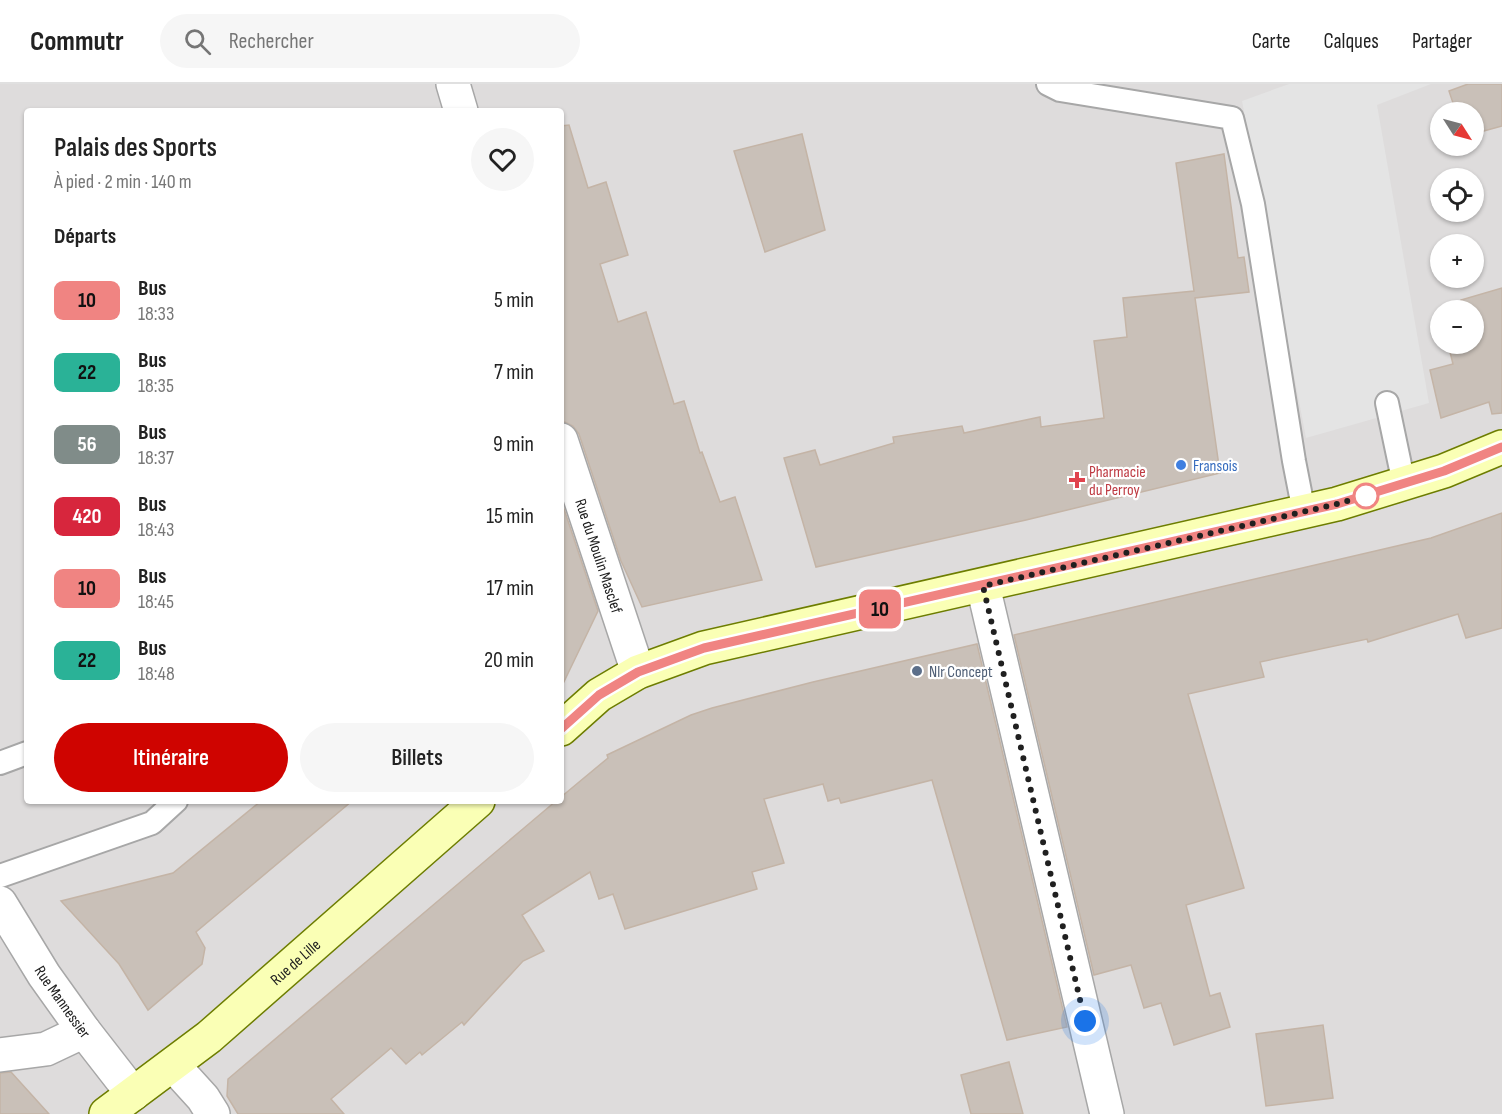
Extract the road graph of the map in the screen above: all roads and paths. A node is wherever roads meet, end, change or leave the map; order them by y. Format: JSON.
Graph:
{"nodes":[{"id":1,"x":453,"y":84,"type":"edge"},
{"id":2,"x":1056,"y":86,"type":"edge"},
{"id":3,"x":460,"y":108,"type":"edge"},
{"id":4,"x":1386,"y":404,"type":"dead end"},
{"id":5,"x":1502,"y":447,"type":"edge"},
{"id":6,"x":564,"y":449,"type":"edge"},
{"id":7,"x":1404,"y":484,"type":"junction"},
{"id":8,"x":1304,"y":512,"type":"junction"},
{"id":9,"x":983,"y":586,"type":"junction"},
{"id":10,"x":638,"y":672,"type":"junction"},
{"id":11,"x":564,"y":726,"type":"edge"},
{"id":12,"x":24,"y":754,"type":"edge"},
{"id":13,"x":0,"y":763,"type":"edge"},
{"id":14,"x":173,"y":804,"type":"edge"},
{"id":15,"x":475,"y":804,"type":"edge"},
{"id":16,"x":0,"y":876,"type":"edge"},
{"id":17,"x":0,"y":903,"type":"edge"},
{"id":18,"x":84,"y":1031,"type":"junction"},
{"id":19,"x":0,"y":1055,"type":"edge"},
{"id":20,"x":173,"y":1065,"type":"junction"},
{"id":21,"x":133,"y":1094,"type":"junction"},
{"id":22,"x":106,"y":1114,"type":"edge"},
{"id":23,"x":213,"y":1114,"type":"edge"},
{"id":24,"x":1107,"y":1114,"type":"edge"}],
"edges":[{"from":1,"to":3,"type":"street"},
{"from":2,"to":8,"type":"lane"},
{"from":4,"to":7,"type":"lane"},
{"from":5,"to":7,"type":"main road"},
{"from":6,"to":10,"type":"street","name":"Rue du Moulin Masclef"},
{"from":7,"to":8,"type":"main road"},
{"from":8,"to":9,"type":"main road"},
{"from":9,"to":10,"type":"main road"},
{"from":9,"to":24,"type":"street"},
{"from":10,"to":11,"type":"main road"},
{"from":12,"to":13,"type":"lane"},
{"from":14,"to":16,"type":"lane"},
{"from":15,"to":20,"type":"main road","name":"Rue de Lille"},
{"from":17,"to":18,"type":"street","name":"Rue Mannessier"},
{"from":18,"to":19,"type":"street"},
{"from":18,"to":21,"type":"street","name":"Rue Mannessier"},
{"from":20,"to":21,"type":"main road","name":"Rue de Lille"},
{"from":20,"to":23,"type":"street"},
{"from":21,"to":22,"type":"main road","name":"Rue de Lille"}]}
